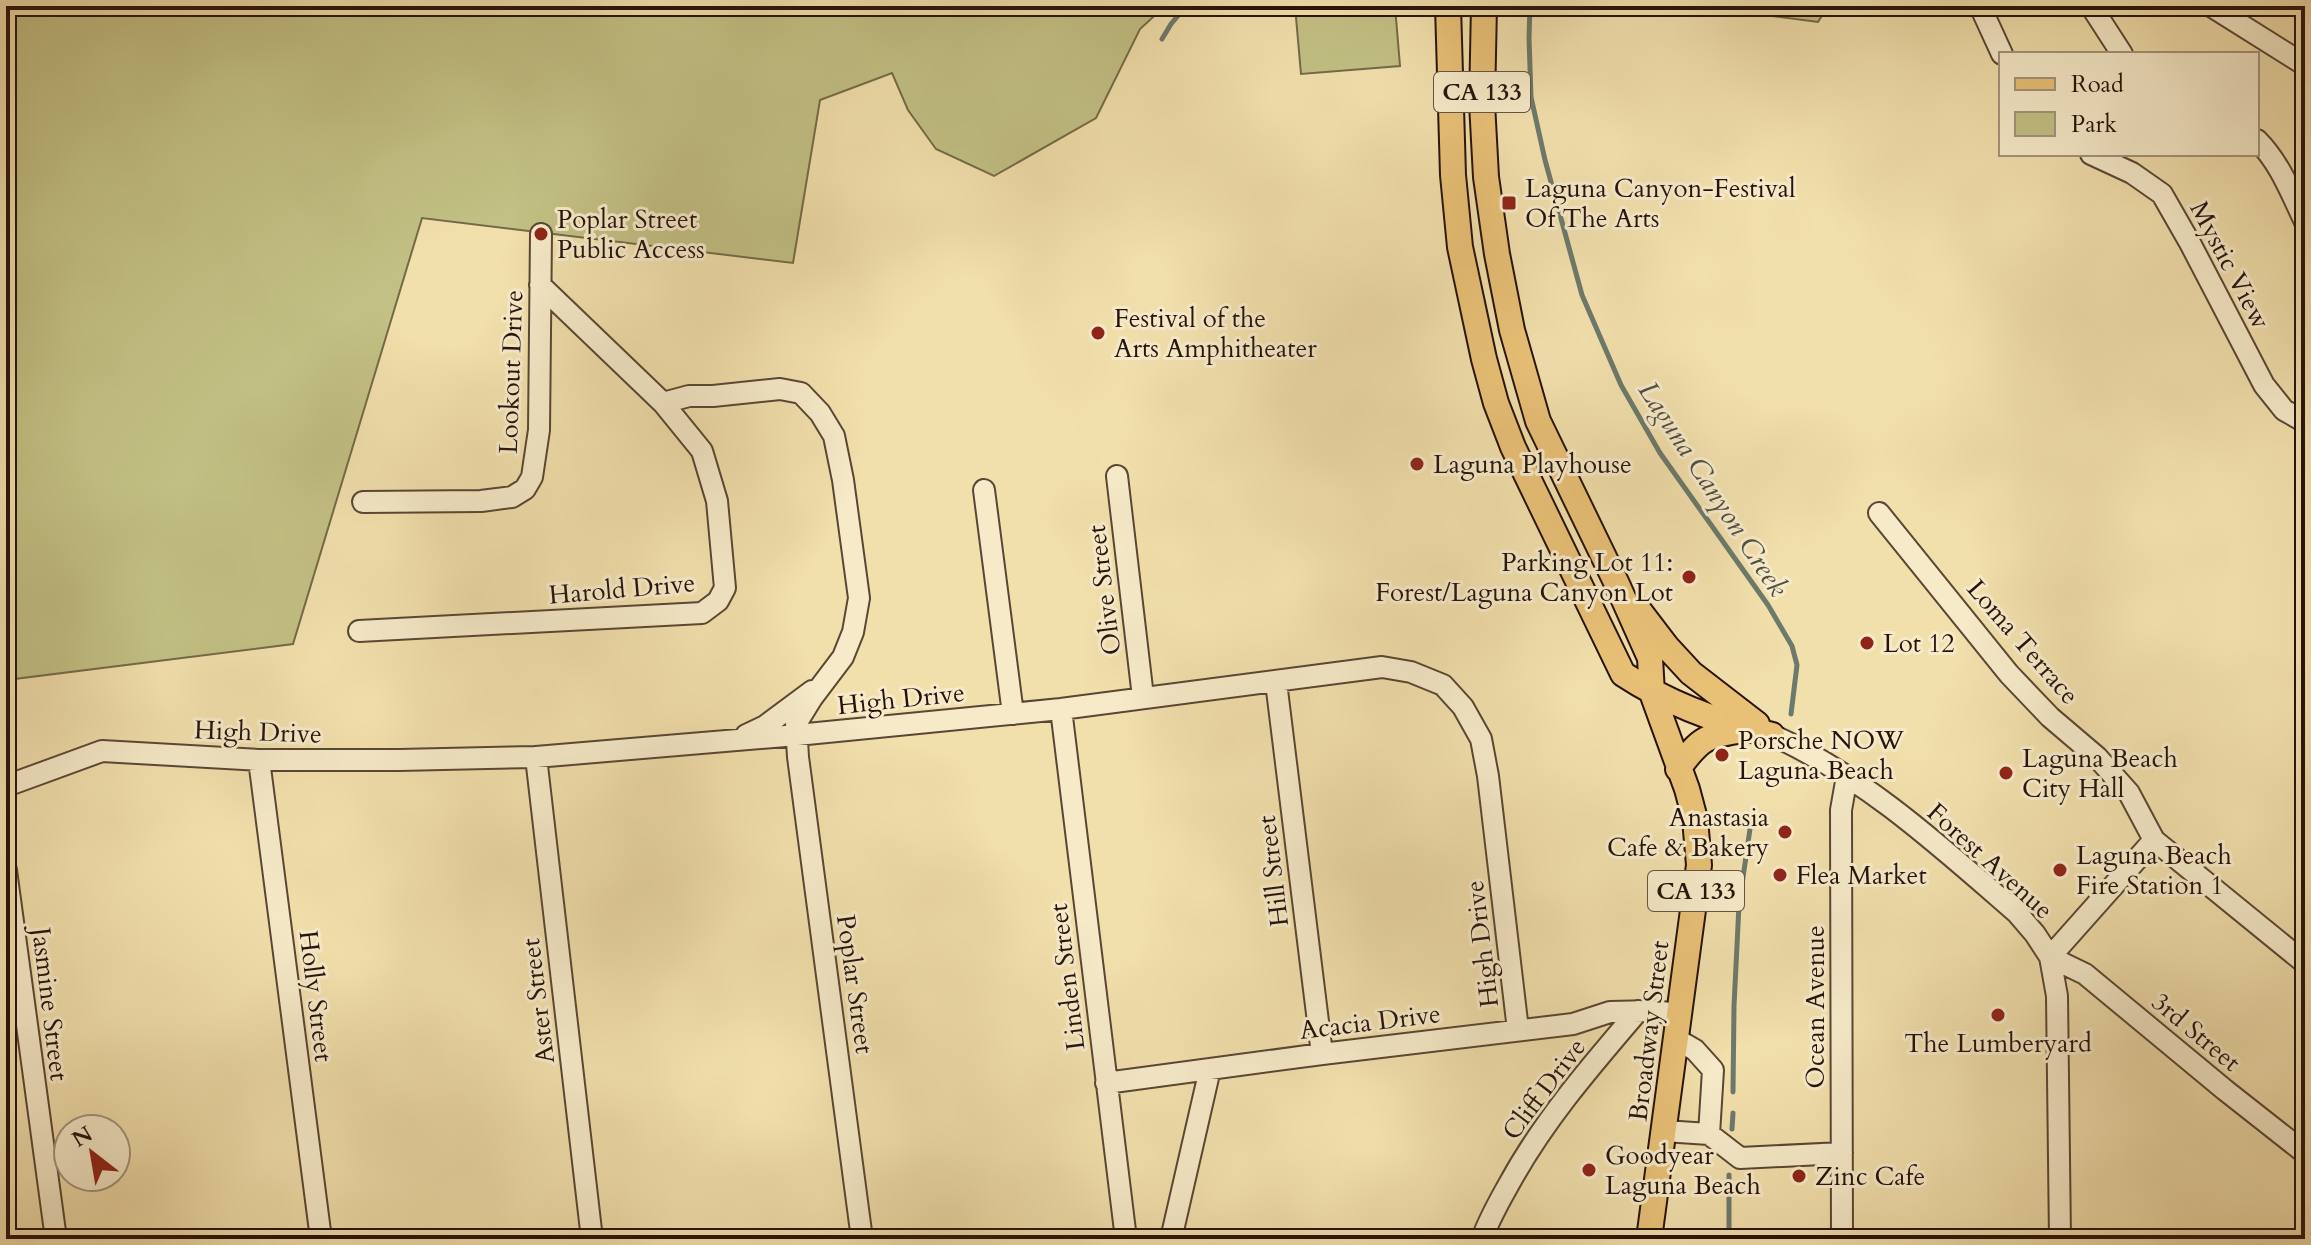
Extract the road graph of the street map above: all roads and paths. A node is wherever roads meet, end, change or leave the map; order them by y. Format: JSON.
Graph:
{"nodes":[{"id":1,"x":1448,"y":6,"type":"edge"},
{"id":2,"x":1484,"y":6,"type":"edge"},
{"id":3,"x":1980,"y":6,"type":"edge"},
{"id":4,"x":2091,"y":6,"type":"edge"},
{"id":5,"x":2211,"y":6,"type":"edge"},
{"id":6,"x":2001,"y":52,"type":"edge"},
{"id":7,"x":2121,"y":52,"type":"edge"},
{"id":8,"x":2305,"y":65,"type":"edge"},
{"id":9,"x":2259,"y":142,"type":"edge"},
{"id":10,"x":2095,"y":156,"type":"edge"},
{"id":11,"x":2305,"y":222,"type":"edge"},
{"id":12,"x":541,"y":234,"type":"dead end"},
{"id":13,"x":540,"y":285,"type":"junction"},
{"id":14,"x":1506,"y":301,"type":"junction"},
{"id":15,"x":1472,"y":306,"type":"junction"},
{"id":16,"x":663,"y":403,"type":"junction"},
{"id":17,"x":2305,"y":422,"type":"edge"},
{"id":18,"x":1117,"y":476,"type":"dead end"},
{"id":19,"x":984,"y":490,"type":"dead end"},
{"id":20,"x":363,"y":502,"type":"dead end"},
{"id":21,"x":1879,"y":513,"type":"dead end"},
{"id":22,"x":1616,"y":582,"type":"junction"},
{"id":23,"x":359,"y":631,"type":"dead end"},
{"id":24,"x":825,"y":681,"type":"junction"},
{"id":25,"x":1276,"y":682,"type":"junction"},
{"id":26,"x":1652,"y":693,"type":"junction"},
{"id":27,"x":1143,"y":697,"type":"junction"},
{"id":28,"x":1061,"y":709,"type":"junction"},
{"id":29,"x":1013,"y":714,"type":"junction"},
{"id":30,"x":1748,"y":729,"type":"junction"},
{"id":31,"x":797,"y":735,"type":"junction"},
{"id":32,"x":1772,"y":735,"type":"junction"},
{"id":33,"x":736,"y":740,"type":"junction"},
{"id":34,"x":536,"y":757,"type":"junction"},
{"id":35,"x":259,"y":760,"type":"junction"},
{"id":36,"x":1678,"y":769,"type":"junction"},
{"id":37,"x":1847,"y":776,"type":"junction"},
{"id":38,"x":6,"y":786,"type":"edge"},
{"id":39,"x":2154,"y":840,"type":"junction"},
{"id":40,"x":6,"y":870,"type":"edge"},
{"id":41,"x":2050,"y":957,"type":"junction"},
{"id":42,"x":2305,"y":963,"type":"edge"},
{"id":43,"x":1638,"y":1011,"type":"junction"},
{"id":44,"x":1610,"y":1012,"type":"junction"},
{"id":45,"x":1573,"y":1024,"type":"junction"},
{"id":46,"x":1677,"y":1027,"type":"junction"},
{"id":47,"x":1518,"y":1030,"type":"junction"},
{"id":48,"x":1605,"y":1050,"type":"junction"},
{"id":49,"x":1322,"y":1054,"type":"junction"},
{"id":50,"x":1210,"y":1069,"type":"junction"},
{"id":51,"x":1106,"y":1083,"type":"junction"},
{"id":52,"x":1664,"y":1131,"type":"junction"},
{"id":53,"x":1709,"y":1134,"type":"junction"},
{"id":54,"x":1842,"y":1153,"type":"junction"},
{"id":55,"x":2305,"y":1153,"type":"edge"},
{"id":56,"x":56,"y":1239,"type":"edge"},
{"id":57,"x":321,"y":1239,"type":"edge"},
{"id":58,"x":592,"y":1239,"type":"edge"},
{"id":59,"x":862,"y":1239,"type":"edge"},
{"id":60,"x":1126,"y":1239,"type":"edge"},
{"id":61,"x":1171,"y":1239,"type":"edge"},
{"id":62,"x":1482,"y":1239,"type":"edge"},
{"id":63,"x":1649,"y":1239,"type":"edge"},
{"id":64,"x":1842,"y":1239,"type":"edge"},
{"id":65,"x":2060,"y":1239,"type":"edge"}],
"edges":[{"from":1,"to":15,"type":"main road","number":"CA 133"},
{"from":2,"to":14,"type":"main road","number":"CA 133"},
{"from":3,"to":6,"type":"street"},
{"from":4,"to":7,"type":"street"},
{"from":5,"to":8,"type":"street"},
{"from":9,"to":11,"type":"street"},
{"from":10,"to":17,"type":"street","name":"Mystic View"},
{"from":12,"to":13,"type":"street","name":"Lookout Drive"},
{"from":13,"to":16,"type":"street","name":"Harold Drive"},
{"from":13,"to":20,"type":"street","name":"Lookout Drive"},
{"from":14,"to":15,"type":"main road"},
{"from":14,"to":22,"type":"main road","number":"CA 133"},
{"from":15,"to":26,"type":"main road","number":"CA 133"},
{"from":16,"to":23,"type":"street","name":"Harold Drive"},
{"from":16,"to":24,"type":"street"},
{"from":18,"to":27,"type":"street","name":"Olive Street"},
{"from":19,"to":29,"type":"street"},
{"from":21,"to":39,"type":"street","name":"Loma Terrace"},
{"from":22,"to":26,"type":"main road","number":"CA 133"},
{"from":22,"to":32,"type":"main road","number":"CA 133"},
{"from":24,"to":31,"type":"street"},
{"from":24,"to":33,"type":"street"},
{"from":25,"to":27,"type":"street","name":"High Drive"},
{"from":25,"to":47,"type":"street","name":"High Drive"},
{"from":25,"to":49,"type":"street","name":"Hill Street"},
{"from":26,"to":30,"type":"main road"},
{"from":26,"to":36,"type":"main road","name":"Broadway Street","number":"CA 133"},
{"from":27,"to":28,"type":"street","name":"High Drive"},
{"from":28,"to":29,"type":"street","name":"High Drive"},
{"from":28,"to":51,"type":"street","name":"Linden Street"},
{"from":29,"to":31,"type":"street","name":"High Drive"},
{"from":30,"to":32,"type":"main road"},
{"from":30,"to":36,"type":"main road"},
{"from":31,"to":33,"type":"street","name":"High Drive"},
{"from":31,"to":59,"type":"street","name":"Poplar Street"},
{"from":32,"to":37,"type":"street","name":"Forest Avenue"},
{"from":33,"to":34,"type":"street","name":"High Drive"},
{"from":34,"to":35,"type":"street","name":"High Drive"},
{"from":34,"to":58,"type":"street","name":"Aster Street"},
{"from":35,"to":38,"type":"street","name":"High Drive"},
{"from":35,"to":57,"type":"street","name":"Holly Street"},
{"from":36,"to":46,"type":"main road","name":"Broadway Street","number":"CA 133"},
{"from":37,"to":41,"type":"street","name":"Forest Avenue"},
{"from":37,"to":54,"type":"street","name":"Ocean Avenue"},
{"from":39,"to":41,"type":"street"},
{"from":39,"to":42,"type":"street","name":"Loma Terrace"},
{"from":40,"to":56,"type":"street","name":"Jasmine Street"},
{"from":41,"to":55,"type":"street","name":"3rd Street"},
{"from":41,"to":65,"type":"street","name":"Forest Avenue"},
{"from":43,"to":44,"type":"street","name":"Acacia Drive"},
{"from":43,"to":46,"type":"street"},
{"from":43,"to":48,"type":"street","name":"Cliff Drive"},
{"from":44,"to":45,"type":"street","name":"Acacia Drive"},
{"from":44,"to":48,"type":"street"},
{"from":45,"to":47,"type":"street","name":"Acacia Drive"},
{"from":45,"to":48,"type":"street"},
{"from":46,"to":52,"type":"main road","name":"Broadway Street","number":"CA 133"},
{"from":46,"to":53,"type":"street"},
{"from":47,"to":49,"type":"street","name":"Acacia Drive"},
{"from":48,"to":62,"type":"street","name":"Cliff Drive"},
{"from":49,"to":50,"type":"street","name":"Acacia Drive"},
{"from":50,"to":51,"type":"street","name":"Acacia Drive"},
{"from":50,"to":61,"type":"street"},
{"from":51,"to":60,"type":"street","name":"Linden Street"},
{"from":52,"to":53,"type":"street"},
{"from":52,"to":63,"type":"main road","name":"Broadway Street","number":"CA 133"},
{"from":53,"to":54,"type":"street"},
{"from":54,"to":64,"type":"street","name":"Ocean Avenue"}]}
